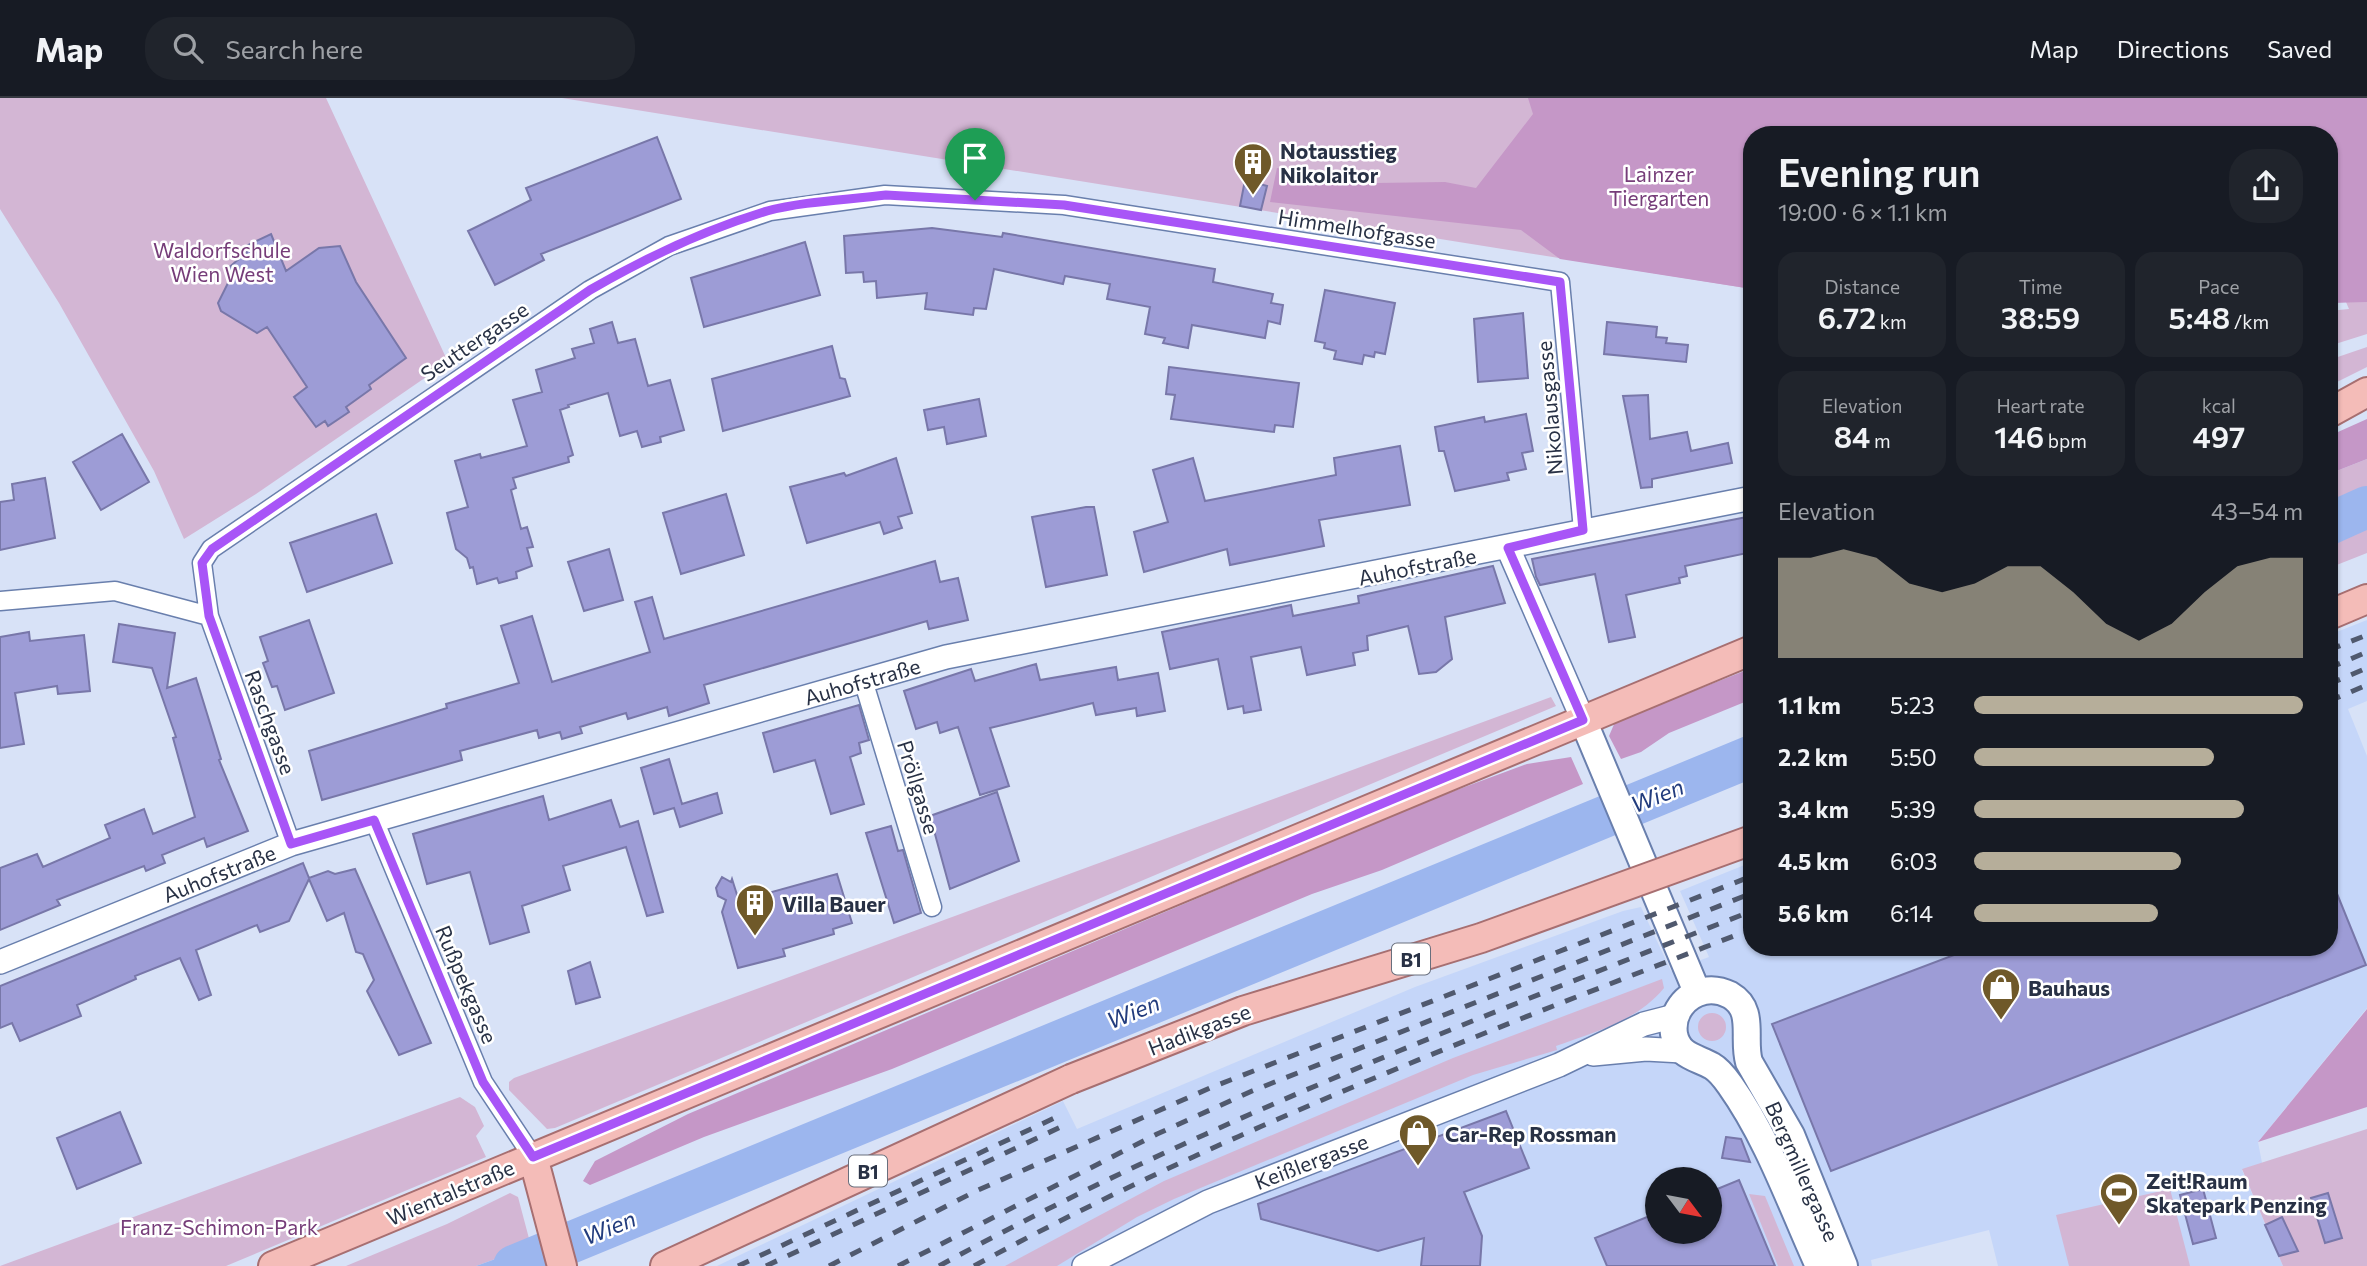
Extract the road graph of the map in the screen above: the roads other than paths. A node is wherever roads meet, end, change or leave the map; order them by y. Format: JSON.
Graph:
{"nodes":[{"id":1,"x":1064,"y":205,"type":"joint"},
{"id":2,"x":1560,"y":282,"type":"joint"},
{"id":3,"x":2367,"y":392,"type":"edge"},
{"id":4,"x":2338,"y":408,"type":"edge"},
{"id":5,"x":1743,"y":500,"type":"edge"},
{"id":6,"x":1583,"y":530,"type":"junction"},
{"id":7,"x":1508,"y":548,"type":"junction"},
{"id":8,"x":2367,"y":599,"type":"edge"},
{"id":9,"x":0,"y":601,"type":"edge"},
{"id":10,"x":2338,"y":611,"type":"edge"},
{"id":11,"x":209,"y":616,"type":"junction"},
{"id":12,"x":1743,"y":654,"type":"edge"},
{"id":13,"x":863,"y":680,"type":"junction"},
{"id":14,"x":1587,"y":732,"type":"junction"},
{"id":15,"x":374,"y":820,"type":"junction"},
{"id":16,"x":1743,"y":842,"type":"edge"},
{"id":17,"x":291,"y":844,"type":"junction"},
{"id":18,"x":932,"y":907,"type":"dead end"},
{"id":19,"x":0,"y":962,"type":"edge"},
{"id":20,"x":1697,"y":992,"type":"junction"},
{"id":21,"x":1675,"y":1016,"type":"junction"},
{"id":22,"x":1746,"y":1039,"type":"junction"},
{"id":23,"x":1682,"y":1051,"type":"junction"},
{"id":24,"x":1583,"y":1055,"type":"junction"},
{"id":25,"x":1710,"y":1065,"type":"junction"},
{"id":26,"x":536,"y":1170,"type":"junction"},
{"id":27,"x":1106,"y":1260,"type":"edge"},
{"id":28,"x":273,"y":1266,"type":"edge"},
{"id":29,"x":562,"y":1266,"type":"edge"},
{"id":30,"x":665,"y":1266,"type":"edge"},
{"id":31,"x":1084,"y":1266,"type":"edge"},
{"id":32,"x":1819,"y":1266,"type":"edge"},
{"id":33,"x":1844,"y":1266,"type":"edge"}],
"edges":[{"from":1,"to":2,"type":"street","name":"Himmelhofgasse"},
{"from":1,"to":11,"type":"street","name":"Seuttergasse"},
{"from":2,"to":6,"type":"street","name":"Nikolausgasse"},
{"from":3,"to":4,"type":"main road"},
{"from":5,"to":6,"type":"street","name":"Auhofstraße"},
{"from":6,"to":7,"type":"street","name":"Auhofstraße"},
{"from":7,"to":13,"type":"street","name":"Auhofstraße"},
{"from":7,"to":14,"type":"street"},
{"from":8,"to":10,"type":"main road"},
{"from":9,"to":11,"type":"street"},
{"from":11,"to":17,"type":"street","name":"Raschgasse"},
{"from":12,"to":14,"type":"main road","name":"Wientalstraße"},
{"from":13,"to":15,"type":"street","name":"Auhofstraße"},
{"from":13,"to":18,"type":"street","name":"Pröllgasse"},
{"from":14,"to":20,"type":"main road"},
{"from":14,"to":26,"type":"main road","name":"Wientalstraße"},
{"from":15,"to":17,"type":"street","name":"Auhofstraße"},
{"from":15,"to":26,"type":"street","name":"Rußpekgasse"},
{"from":16,"to":30,"type":"main road","name":"Hadikgasse","number":"B1","bridge":true},
{"from":17,"to":19,"type":"street","name":"Auhofstraße"},
{"from":20,"to":21,"type":"main road"},
{"from":20,"to":22,"type":"main road","name":"Bergmillergasse"},
{"from":21,"to":23,"type":"main road"},
{"from":21,"to":24,"type":"street","name":"Keißlergasse"},
{"from":22,"to":25,"type":"main road"},
{"from":22,"to":33,"type":"main road","name":"Bergmillergasse"},
{"from":23,"to":24,"type":"street","name":"Keißlergasse"},
{"from":23,"to":25,"type":"main road","name":"Bergmillergasse"},
{"from":24,"to":27,"type":"street","name":"Keißlergasse"},
{"from":25,"to":32,"type":"main road","name":"Bergmillergasse"},
{"from":26,"to":28,"type":"main road","name":"Wientalstraße"},
{"from":26,"to":29,"type":"main road"},
{"from":27,"to":31,"type":"street","name":"Keißlergasse"}]}
